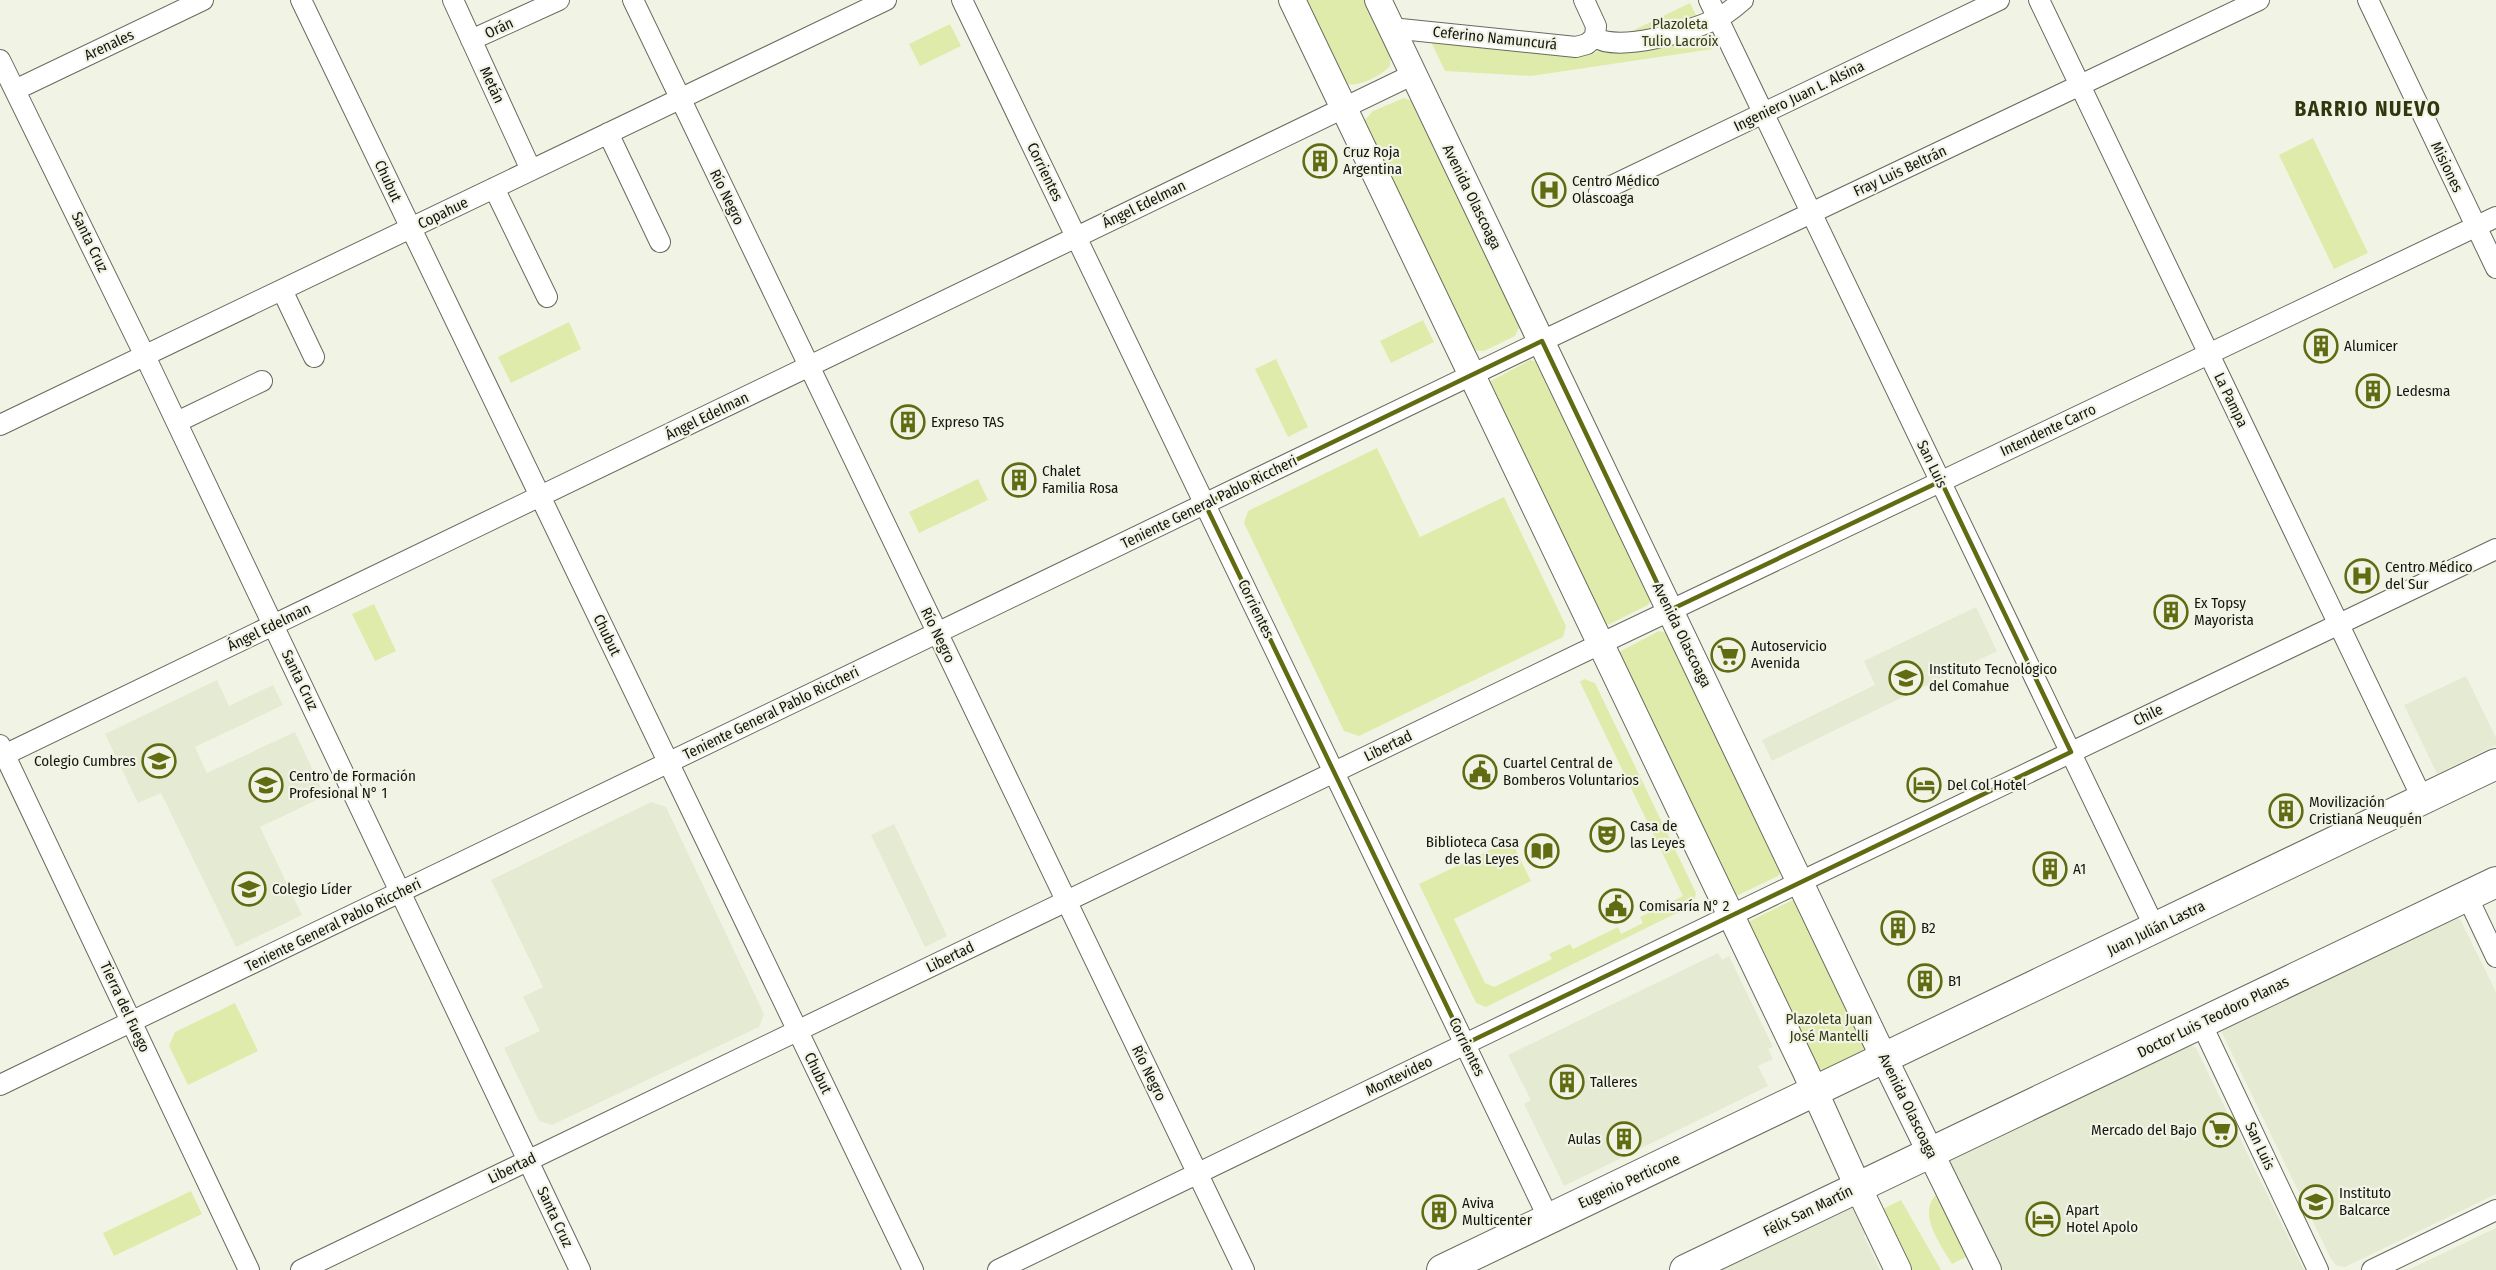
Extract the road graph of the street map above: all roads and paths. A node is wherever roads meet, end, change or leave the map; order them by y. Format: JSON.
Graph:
{"nodes":[{"id":1,"x":203,"y":0,"type":"edge"},
{"id":2,"x":301,"y":0,"type":"edge"},
{"id":3,"x":453,"y":0,"type":"edge"},
{"id":4,"x":559,"y":0,"type":"edge"},
{"id":5,"x":633,"y":0,"type":"edge"},
{"id":6,"x":886,"y":0,"type":"edge"},
{"id":7,"x":962,"y":0,"type":"edge"},
{"id":8,"x":1292,"y":0,"type":"edge"},
{"id":9,"x":1378,"y":0,"type":"edge"},
{"id":10,"x":1584,"y":0,"type":"edge"},
{"id":11,"x":1709,"y":0,"type":"edge"},
{"id":12,"x":1743,"y":0,"type":"edge"},
{"id":13,"x":1999,"y":0,"type":"edge"},
{"id":14,"x":2039,"y":0,"type":"edge"},
{"id":15,"x":2259,"y":0,"type":"edge"},
{"id":16,"x":2368,"y":0,"type":"edge"},
{"id":17,"x":1718,"y":19,"type":"junction"},
{"id":18,"x":1391,"y":28,"type":"junction"},
{"id":19,"x":1595,"y":37,"type":"junction"},
{"id":20,"x":471,"y":40,"type":"junction"},
{"id":21,"x":0,"y":60,"type":"edge"},
{"id":22,"x":1414,"y":74,"type":"junction"},
{"id":23,"x":2080,"y":85,"type":"junction"},
{"id":24,"x":15,"y":90,"type":"junction"},
{"id":25,"x":680,"y":99,"type":"junction"},
{"id":26,"x":1343,"y":108,"type":"junction"},
{"id":27,"x":1763,"y":113,"type":"junction"},
{"id":28,"x":608,"y":133,"type":"junction"},
{"id":29,"x":531,"y":170,"type":"junction"},
{"id":30,"x":494,"y":188,"type":"junction"},
{"id":31,"x":1599,"y":192,"type":"dead end"},
{"id":32,"x":1812,"y":213,"type":"junction"},
{"id":33,"x":2496,"y":217,"type":"edge"},
{"id":34,"x":2476,"y":226,"type":"junction"},
{"id":35,"x":410,"y":228,"type":"junction"},
{"id":36,"x":1076,"y":237,"type":"junction"},
{"id":37,"x":660,"y":242,"type":"dead end"},
{"id":38,"x":2496,"y":268,"type":"edge"},
{"id":39,"x":282,"y":290,"type":"junction"},
{"id":40,"x":547,"y":297,"type":"dead end"},
{"id":41,"x":1542,"y":341,"type":"junction"},
{"id":42,"x":2209,"y":354,"type":"junction"},
{"id":43,"x":145,"y":356,"type":"junction"},
{"id":44,"x":314,"y":357,"type":"dead end"},
{"id":45,"x":809,"y":366,"type":"junction"},
{"id":46,"x":1471,"y":376,"type":"junction"},
{"id":47,"x":262,"y":381,"type":"dead end"},
{"id":48,"x":177,"y":422,"type":"junction"},
{"id":49,"x":0,"y":425,"type":"edge"},
{"id":50,"x":1941,"y":482,"type":"junction"},
{"id":51,"x":540,"y":496,"type":"junction"},
{"id":52,"x":1205,"y":504,"type":"junction"},
{"id":53,"x":2496,"y":549,"type":"edge"},
{"id":54,"x":1670,"y":610,"type":"junction"},
{"id":55,"x":2338,"y":624,"type":"junction"},
{"id":56,"x":274,"y":625,"type":"junction"},
{"id":57,"x":937,"y":633,"type":"junction"},
{"id":58,"x":1600,"y":644,"type":"junction"},
{"id":59,"x":2,"y":752,"type":"edge"},
{"id":60,"x":2071,"y":752,"type":"junction"},
{"id":61,"x":668,"y":763,"type":"junction"},
{"id":62,"x":2496,"y":764,"type":"edge"},
{"id":63,"x":1334,"y":772,"type":"junction"},
{"id":64,"x":2423,"y":800,"type":"junction"},
{"id":65,"x":1800,"y":882,"type":"junction"},
{"id":66,"x":2496,"y":882,"type":"edge"},
{"id":67,"x":402,"y":892,"type":"junction"},
{"id":68,"x":2467,"y":896,"type":"junction"},
{"id":69,"x":1066,"y":901,"type":"junction"},
{"id":70,"x":1731,"y":915,"type":"junction"},
{"id":71,"x":2155,"y":928,"type":"junction"},
{"id":72,"x":2496,"y":957,"type":"edge"},
{"id":73,"x":131,"y":1022,"type":"junction"},
{"id":74,"x":2201,"y":1023,"type":"junction"},
{"id":75,"x":797,"y":1031,"type":"junction"},
{"id":76,"x":1465,"y":1044,"type":"junction"},
{"id":77,"x":1884,"y":1058,"type":"junction"},
{"id":78,"x":0,"y":1085,"type":"edge"},
{"id":79,"x":1816,"y":1092,"type":"junction"},
{"id":80,"x":1931,"y":1152,"type":"junction"},
{"id":81,"x":528,"y":1161,"type":"junction"},
{"id":82,"x":1197,"y":1173,"type":"junction"},
{"id":83,"x":1858,"y":1187,"type":"junction"},
{"id":84,"x":2496,"y":1210,"type":"edge"},
{"id":85,"x":1549,"y":1219,"type":"junction"},
{"id":86,"x":249,"y":1270,"type":"edge"},
{"id":87,"x":301,"y":1270,"type":"edge"},
{"id":88,"x":580,"y":1270,"type":"edge"},
{"id":89,"x":913,"y":1270,"type":"edge"},
{"id":90,"x":998,"y":1270,"type":"edge"},
{"id":91,"x":1244,"y":1270,"type":"edge"},
{"id":92,"x":1442,"y":1270,"type":"edge"},
{"id":93,"x":1685,"y":1270,"type":"edge"},
{"id":94,"x":1898,"y":1270,"type":"edge"},
{"id":95,"x":1988,"y":1270,"type":"edge"},
{"id":96,"x":2318,"y":1270,"type":"edge"},
{"id":97,"x":2372,"y":1270,"type":"edge"}],
"edges":[{"from":1,"to":24,"type":"street","name":"Arenales"},
{"from":2,"to":35,"type":"street","name":"Chubut"},
{"from":3,"to":20,"type":"street","name":"Metán"},
{"from":4,"to":20,"type":"street","name":"Orán"},
{"from":5,"to":25,"type":"street","name":"Río Negro"},
{"from":6,"to":25,"type":"street","name":"Copahue"},
{"from":7,"to":36,"type":"street","name":"Corrientes"},
{"from":8,"to":26,"type":"main road"},
{"from":9,"to":18,"type":"main road","name":"Avenida Olascoaga"},
{"from":10,"to":19,"type":"street"},
{"from":11,"to":17,"type":"street","name":"San Luis"},
{"from":12,"to":17,"type":"street"},
{"from":13,"to":27,"type":"street","name":"Ingeniero Juan L. Alsina"},
{"from":14,"to":23,"type":"street","name":"La Pampa"},
{"from":15,"to":23,"type":"street","name":"Fray Luis Beltrán"},
{"from":16,"to":34,"type":"street","name":"Misiones"},
{"from":17,"to":19,"type":"street"},
{"from":17,"to":27,"type":"street","name":"San Luis"},
{"from":18,"to":19,"type":"street","name":"Ceferino Namuncurá"},
{"from":18,"to":22,"type":"main road","name":"Avenida Olascoaga"},
{"from":20,"to":29,"type":"street","name":"Metán"},
{"from":21,"to":24,"type":"street","name":"Santa Cruz"},
{"from":22,"to":26,"type":"street","name":"Ángel Edelman"},
{"from":22,"to":41,"type":"main road","name":"Avenida Olascoaga"},
{"from":23,"to":32,"type":"street","name":"Fray Luis Beltrán"},
{"from":23,"to":42,"type":"street","name":"La Pampa"},
{"from":24,"to":43,"type":"street","name":"Santa Cruz"},
{"from":25,"to":28,"type":"street","name":"Copahue"},
{"from":25,"to":45,"type":"street","name":"Río Negro"},
{"from":26,"to":36,"type":"street","name":"Ángel Edelman"},
{"from":26,"to":46,"type":"main road"},
{"from":27,"to":31,"type":"street","name":"Ingeniero Juan L. Alsina"},
{"from":27,"to":32,"type":"street","name":"San Luis"},
{"from":28,"to":29,"type":"street","name":"Copahue"},
{"from":28,"to":37,"type":"street"},
{"from":29,"to":30,"type":"street","name":"Copahue"},
{"from":30,"to":35,"type":"street","name":"Copahue"},
{"from":30,"to":40,"type":"street"},
{"from":32,"to":41,"type":"street","name":"Fray Luis Beltrán"},
{"from":32,"to":50,"type":"street","name":"San Luis"},
{"from":33,"to":34,"type":"street","name":"Intendente Carro"},
{"from":34,"to":38,"type":"street","name":"Misiones"},
{"from":34,"to":42,"type":"street","name":"Intendente Carro"},
{"from":35,"to":39,"type":"street","name":"Copahue"},
{"from":35,"to":51,"type":"street","name":"Chubut"},
{"from":36,"to":45,"type":"street","name":"Ángel Edelman"},
{"from":36,"to":52,"type":"street","name":"Corrientes"},
{"from":39,"to":43,"type":"street","name":"Copahue"},
{"from":39,"to":44,"type":"street"},
{"from":41,"to":46,"type":"street","name":"Teniente General Pablo Riccheri"},
{"from":41,"to":54,"type":"main road","name":"Avenida Olascoaga"},
{"from":42,"to":50,"type":"street","name":"Intendente Carro"},
{"from":42,"to":55,"type":"street","name":"La Pampa"},
{"from":43,"to":48,"type":"street","name":"Santa Cruz"},
{"from":43,"to":49,"type":"street","name":"Copahue"},
{"from":45,"to":51,"type":"street","name":"Ángel Edelman"},
{"from":45,"to":57,"type":"street","name":"Río Negro"},
{"from":46,"to":52,"type":"street","name":"Teniente General Pablo Riccheri"},
{"from":46,"to":58,"type":"main road"},
{"from":47,"to":48,"type":"street"},
{"from":48,"to":56,"type":"street","name":"Santa Cruz"},
{"from":50,"to":54,"type":"street","name":"Intendente Carro"},
{"from":50,"to":60,"type":"street","name":"San Luis"},
{"from":51,"to":56,"type":"street","name":"Ángel Edelman"},
{"from":51,"to":61,"type":"street","name":"Chubut"},
{"from":52,"to":57,"type":"street","name":"Teniente General Pablo Riccheri"},
{"from":52,"to":63,"type":"street","name":"Corrientes"},
{"from":53,"to":55,"type":"street","name":"Chile"},
{"from":54,"to":58,"type":"street","name":"Intendente Carro"},
{"from":54,"to":65,"type":"main road","name":"Avenida Olascoaga"},
{"from":55,"to":60,"type":"street","name":"Chile"},
{"from":55,"to":64,"type":"street","name":"La Pampa"},
{"from":56,"to":59,"type":"street","name":"Ángel Edelman"},
{"from":56,"to":67,"type":"street","name":"Santa Cruz"},
{"from":57,"to":61,"type":"street","name":"Teniente General Pablo Riccheri"},
{"from":57,"to":69,"type":"street","name":"Río Negro"},
{"from":58,"to":63,"type":"street","name":"Libertad"},
{"from":58,"to":70,"type":"main road"},
{"from":59,"to":73,"type":"street","name":"Tierra del Fuego"},
{"from":60,"to":65,"type":"street","name":"Chile"},
{"from":60,"to":71,"type":"street","name":"San Luis"},
{"from":61,"to":67,"type":"street","name":"Teniente General Pablo Riccheri"},
{"from":61,"to":75,"type":"street","name":"Chubut"},
{"from":62,"to":64,"type":"highway","name":"Juan Julián Lastra"},
{"from":63,"to":69,"type":"street","name":"Libertad"},
{"from":63,"to":76,"type":"street","name":"Corrientes"},
{"from":64,"to":71,"type":"highway","name":"Juan Julián Lastra"},
{"from":65,"to":70,"type":"street","name":"Montevideo"},
{"from":65,"to":77,"type":"main road","name":"Avenida Olascoaga"},
{"from":66,"to":68,"type":"highway","name":"Doctor Luis Teodoro Planas"},
{"from":67,"to":73,"type":"street","name":"Teniente General Pablo Riccheri"},
{"from":67,"to":81,"type":"street","name":"Santa Cruz"},
{"from":68,"to":72,"type":"street"},
{"from":68,"to":74,"type":"highway","name":"Doctor Luis Teodoro Planas"},
{"from":69,"to":75,"type":"street","name":"Libertad"},
{"from":69,"to":82,"type":"street","name":"Río Negro"},
{"from":70,"to":76,"type":"street","name":"Montevideo"},
{"from":70,"to":79,"type":"main road"},
{"from":71,"to":77,"type":"highway","name":"Juan Julián Lastra"},
{"from":73,"to":78,"type":"street","name":"Teniente General Pablo Riccheri"},
{"from":73,"to":86,"type":"street","name":"Tierra del Fuego"},
{"from":74,"to":80,"type":"highway","name":"Doctor Luis Teodoro Planas"},
{"from":74,"to":96,"type":"street","name":"San Luis"},
{"from":75,"to":81,"type":"street","name":"Libertad"},
{"from":75,"to":89,"type":"street","name":"Chubut"},
{"from":76,"to":82,"type":"street","name":"Montevideo"},
{"from":76,"to":85,"type":"street","name":"Corrientes"},
{"from":77,"to":79,"type":"highway","name":"Juan Julián Lastra"},
{"from":77,"to":80,"type":"main road","name":"Avenida Olascoaga"},
{"from":79,"to":83,"type":"main road"},
{"from":79,"to":85,"type":"highway","name":"Eugenio Perticone"},
{"from":80,"to":83,"type":"highway","name":"Félix San Martín"},
{"from":80,"to":95,"type":"main road","name":"Avenida Olascoaga"},
{"from":81,"to":87,"type":"street","name":"Libertad"},
{"from":81,"to":88,"type":"street","name":"Santa Cruz"},
{"from":82,"to":90,"type":"street","name":"Montevideo"},
{"from":82,"to":91,"type":"street","name":"Río Negro"},
{"from":83,"to":93,"type":"highway","name":"Félix San Martín"},
{"from":83,"to":94,"type":"main road"},
{"from":84,"to":97,"type":"street"},
{"from":85,"to":92,"type":"highway","name":"Eugenio Perticone"}]}
